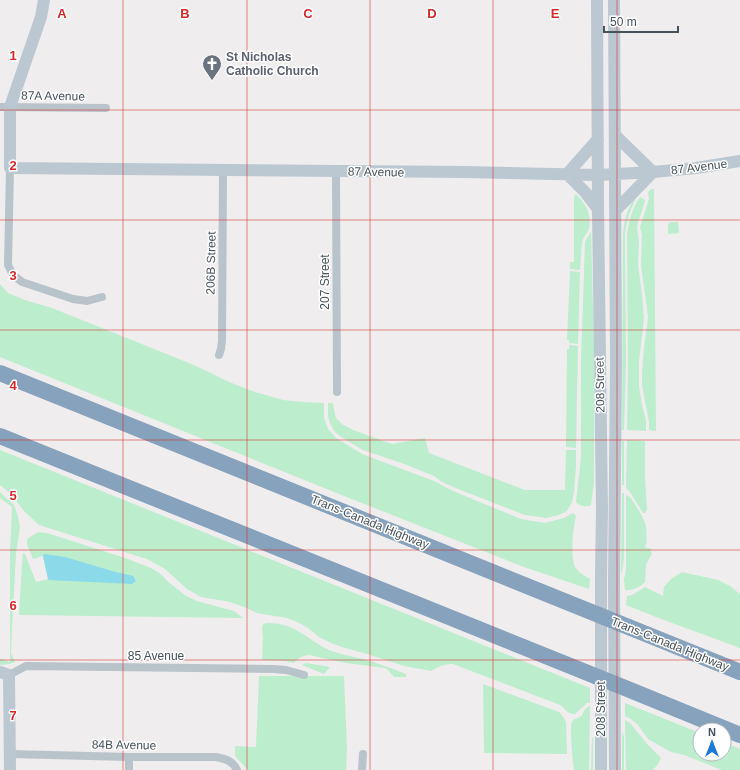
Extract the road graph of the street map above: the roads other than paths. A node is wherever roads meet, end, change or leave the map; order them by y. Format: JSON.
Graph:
{"nodes":[{"id":1,"x":44,"y":0,"type":"edge"},
{"id":2,"x":597,"y":0,"type":"edge"},
{"id":3,"x":614,"y":0,"type":"edge"},
{"id":4,"x":5,"y":107,"type":"edge"},
{"id":5,"x":106,"y":108,"type":"dead end"},
{"id":6,"x":615,"y":135,"type":"junction"},
{"id":7,"x":598,"y":139,"type":"junction"},
{"id":8,"x":740,"y":161,"type":"edge"},
{"id":9,"x":10,"y":168,"type":"junction"},
{"id":10,"x":223,"y":170,"type":"junction"},
{"id":11,"x":336,"y":171,"type":"junction"},
{"id":12,"x":653,"y":172,"type":"junction"},
{"id":13,"x":567,"y":174,"type":"junction"},
{"id":14,"x":615,"y":174,"type":"junction"},
{"id":15,"x":598,"y":175,"type":"junction"},
{"id":16,"x":598,"y":209,"type":"junction"},
{"id":17,"x":615,"y":211,"type":"junction"},
{"id":18,"x":102,"y":297,"type":"dead end"},
{"id":19,"x":219,"y":356,"type":"dead end"},
{"id":20,"x":0,"y":373,"type":"edge"},
{"id":21,"x":337,"y":392,"type":"dead end"},
{"id":22,"x":0,"y":436,"type":"edge"},
{"id":23,"x":740,"y":672,"type":"edge"},
{"id":24,"x":5,"y":673,"type":"edge"},
{"id":25,"x":304,"y":675,"type":"dead end"},
{"id":26,"x":740,"y":735,"type":"edge"},
{"id":27,"x":10,"y":754,"type":"junction"},
{"id":28,"x":362,"y":754,"type":"dead end"},
{"id":29,"x":129,"y":757,"type":"junction"},
{"id":30,"x":236,"y":768,"type":"edge"},
{"id":31,"x":10,"y":770,"type":"edge"},
{"id":32,"x":129,"y":770,"type":"edge"},
{"id":33,"x":362,"y":770,"type":"edge"},
{"id":34,"x":601,"y":770,"type":"edge"},
{"id":35,"x":615,"y":770,"type":"edge"}],
"edges":[{"from":1,"to":4,"type":"main road"},
{"from":2,"to":7,"type":"main road","name":"208 Street"},
{"from":3,"to":6,"type":"main road","name":"208 Street"},
{"from":4,"to":5,"type":"street","name":"87A Avenue"},
{"from":4,"to":9,"type":"main road"},
{"from":6,"to":12,"type":"main road"},
{"from":6,"to":14,"type":"main road","name":"208 Street"},
{"from":7,"to":13,"type":"main road"},
{"from":7,"to":15,"type":"main road","name":"208 Street"},
{"from":8,"to":12,"type":"main road","name":"87 Avenue"},
{"from":9,"to":10,"type":"main road","name":"87 Avenue"},
{"from":9,"to":18,"type":"street"},
{"from":10,"to":11,"type":"main road","name":"87 Avenue"},
{"from":10,"to":19,"type":"street","name":"206B Street"},
{"from":11,"to":13,"type":"main road","name":"87 Avenue"},
{"from":11,"to":21,"type":"street","name":"207 Street"},
{"from":12,"to":14,"type":"main road","name":"87 Avenue"},
{"from":12,"to":17,"type":"main road"},
{"from":13,"to":15,"type":"main road","name":"87 Avenue"},
{"from":13,"to":16,"type":"main road"},
{"from":14,"to":15,"type":"main road","name":"87 Avenue"},
{"from":14,"to":17,"type":"main road","name":"208 Street"},
{"from":15,"to":16,"type":"main road","name":"208 Street"},
{"from":16,"to":34,"type":"main road","name":"208 Street"},
{"from":17,"to":35,"type":"main road","name":"208 Street"},
{"from":20,"to":23,"type":"highway","name":"Trans-Canada Highway"},
{"from":22,"to":26,"type":"highway"},
{"from":24,"to":25,"type":"street","name":"85 Avenue"},
{"from":24,"to":27,"type":"main road"},
{"from":27,"to":29,"type":"street","name":"84B Avenue"},
{"from":27,"to":31,"type":"main road"},
{"from":28,"to":33,"type":"street"},
{"from":29,"to":30,"type":"street","name":"84B Avenue"},
{"from":29,"to":32,"type":"street"}]}
